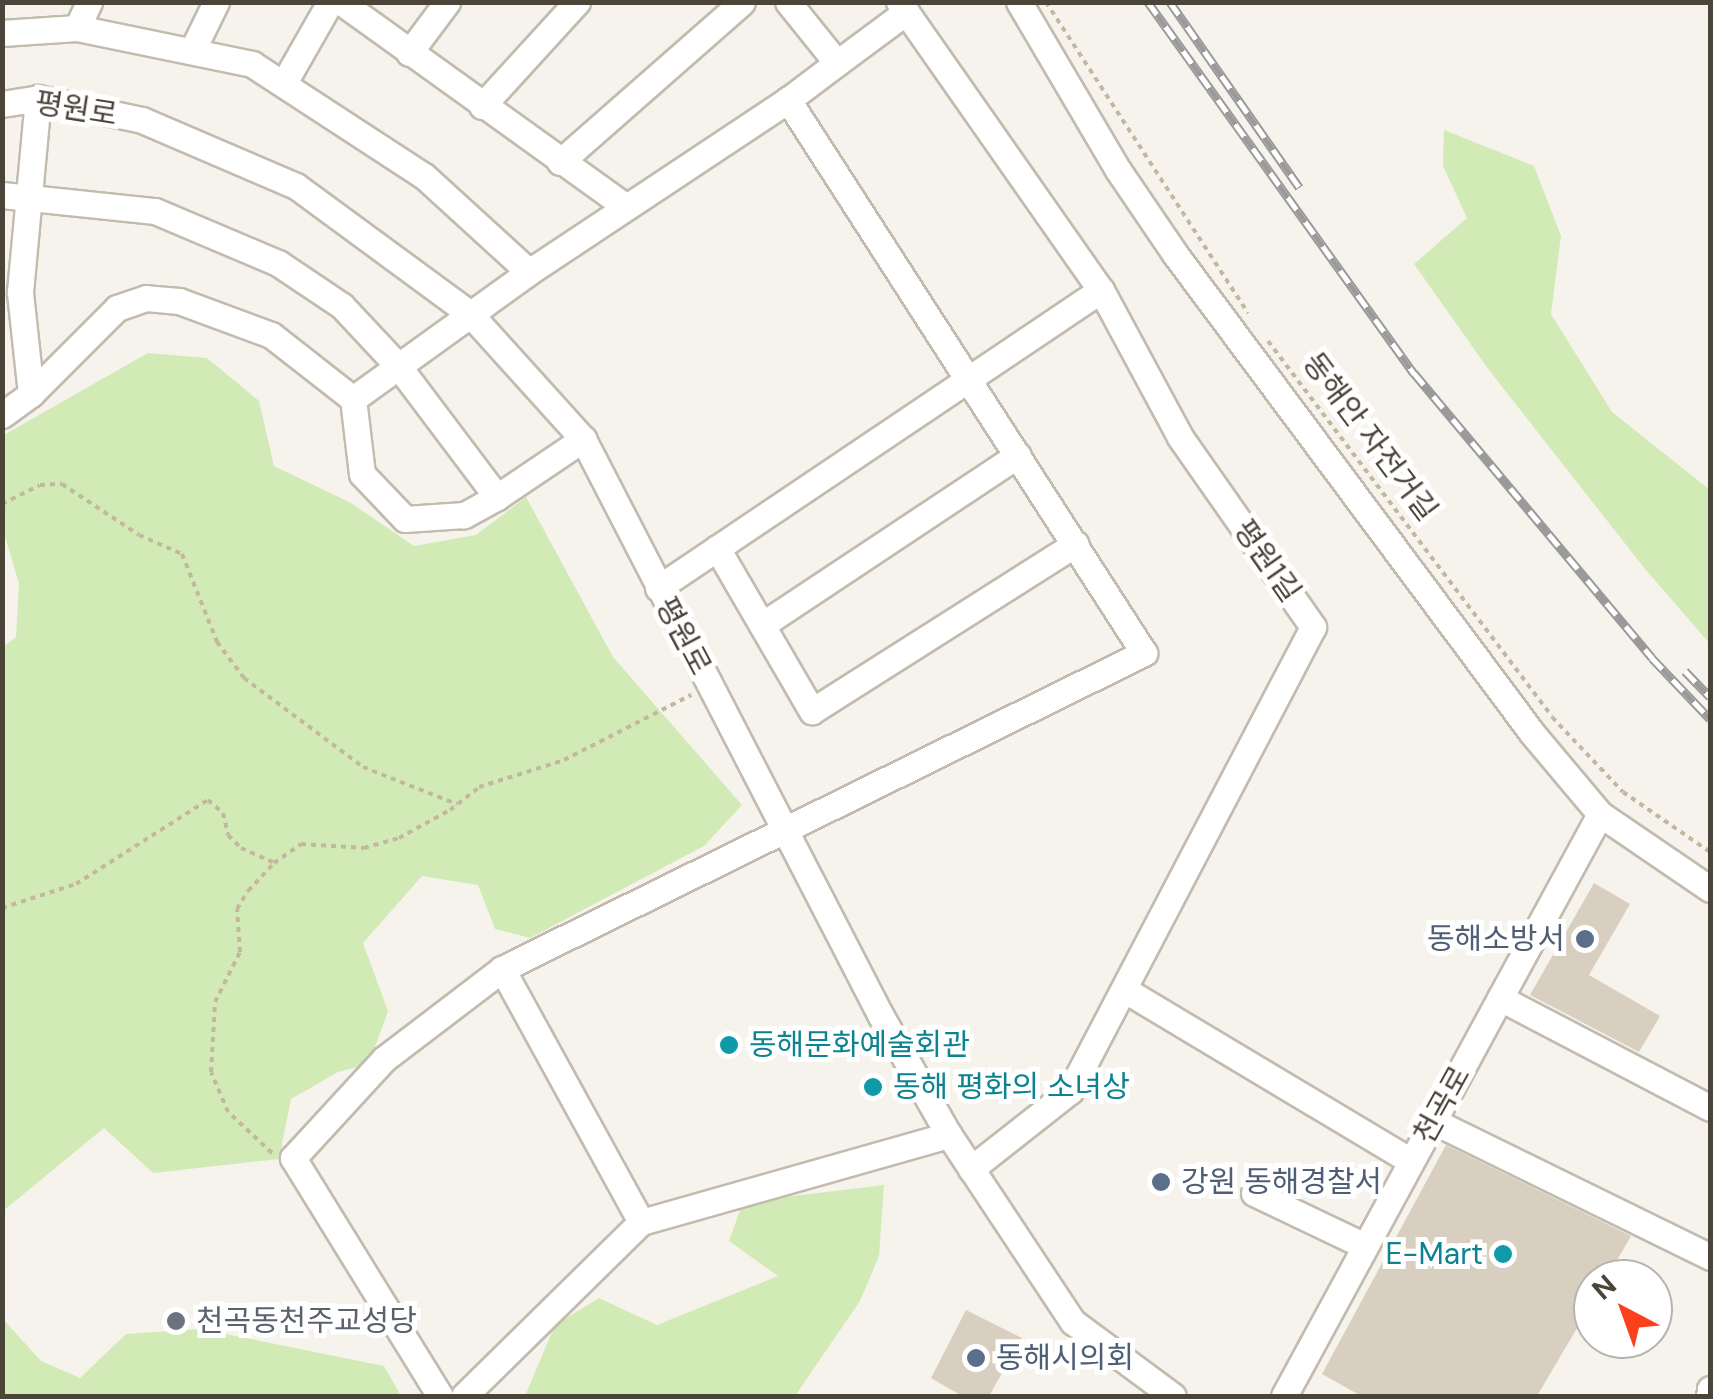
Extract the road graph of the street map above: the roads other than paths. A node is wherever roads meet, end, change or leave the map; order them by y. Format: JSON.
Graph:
{"nodes":[{"id":1,"x":88,"y":2,"type":"edge"},
{"id":2,"x":216,"y":2,"type":"edge"},
{"id":3,"x":330,"y":2,"type":"edge"},
{"id":4,"x":341,"y":2,"type":"edge"},
{"id":5,"x":447,"y":2,"type":"edge"},
{"id":6,"x":577,"y":2,"type":"edge"},
{"id":7,"x":742,"y":2,"type":"edge"},
{"id":8,"x":788,"y":2,"type":"edge"},
{"id":9,"x":1020,"y":2,"type":"edge"},
{"id":10,"x":903,"y":7,"type":"edge"},
{"id":11,"x":76,"y":28,"type":"junction"},
{"id":12,"x":2,"y":33,"type":"edge"},
{"id":13,"x":192,"y":52,"type":"junction"},
{"id":14,"x":409,"y":53,"type":"junction"},
{"id":15,"x":837,"y":63,"type":"junction"},
{"id":16,"x":284,"y":81,"type":"junction"},
{"id":17,"x":38,"y":98,"type":"junction"},
{"id":18,"x":788,"y":100,"type":"junction"},
{"id":19,"x":2,"y":104,"type":"edge"},
{"id":20,"x":482,"y":106,"type":"junction"},
{"id":21,"x":560,"y":162,"type":"junction"},
{"id":22,"x":14,"y":196,"type":"edge"},
{"id":23,"x":626,"y":206,"type":"junction"},
{"id":24,"x":530,"y":272,"type":"junction"},
{"id":25,"x":1100,"y":290,"type":"junction"},
{"id":26,"x":11,"y":293,"type":"edge"},
{"id":27,"x":470,"y":314,"type":"junction"},
{"id":28,"x":400,"y":368,"type":"junction"},
{"id":29,"x":969,"y":378,"type":"junction"},
{"id":30,"x":31,"y":394,"type":"junction"},
{"id":31,"x":353,"y":399,"type":"junction"},
{"id":32,"x":2,"y":415,"type":"edge"},
{"id":33,"x":583,"y":440,"type":"junction"},
{"id":34,"x":1018,"y":455,"type":"junction"},
{"id":35,"x":497,"y":497,"type":"junction"},
{"id":36,"x":1075,"y":544,"type":"junction"},
{"id":37,"x":718,"y":548,"type":"junction"},
{"id":38,"x":658,"y":588,"type":"junction"},
{"id":39,"x":762,"y":625,"type":"junction"},
{"id":40,"x":1600,"y":814,"type":"junction"},
{"id":41,"x":783,"y":828,"type":"junction"},
{"id":42,"x":1710,"y":889,"type":"edge"},
{"id":43,"x":502,"y":970,"type":"junction"},
{"id":44,"x":1125,"y":990,"type":"junction"},
{"id":45,"x":1500,"y":998,"type":"junction"},
{"id":46,"x":1710,"y":1108,"type":"edge"},
{"id":47,"x":1433,"y":1120,"type":"junction"},
{"id":48,"x":950,"y":1135,"type":"junction"},
{"id":49,"x":1411,"y":1161,"type":"junction"},
{"id":50,"x":972,"y":1169,"type":"junction"},
{"id":51,"x":1254,"y":1193,"type":"dead end"},
{"id":52,"x":641,"y":1222,"type":"junction"},
{"id":53,"x":1365,"y":1246,"type":"junction"},
{"id":54,"x":1710,"y":1257,"type":"edge"},
{"id":55,"x":1710,"y":1389,"type":"edge"},
{"id":56,"x":440,"y":1396,"type":"edge"},
{"id":57,"x":464,"y":1396,"type":"edge"},
{"id":58,"x":1173,"y":1396,"type":"edge"},
{"id":59,"x":1284,"y":1396,"type":"edge"},
{"id":60,"x":1709,"y":1396,"type":"edge"}],
"edges":[{"from":1,"to":11,"type":"street"},
{"from":2,"to":13,"type":"street"},
{"from":3,"to":16,"type":"street"},
{"from":4,"to":14,"type":"street"},
{"from":5,"to":14,"type":"street"},
{"from":6,"to":20,"type":"street"},
{"from":7,"to":21,"type":"street"},
{"from":8,"to":15,"type":"street"},
{"from":9,"to":40,"type":"street"},
{"from":10,"to":15,"type":"street"},
{"from":10,"to":25,"type":"street","name":"평원1길"},
{"from":11,"to":12,"type":"street"},
{"from":11,"to":13,"type":"street"},
{"from":13,"to":16,"type":"street"},
{"from":14,"to":20,"type":"street"},
{"from":15,"to":18,"type":"street"},
{"from":16,"to":24,"type":"street"},
{"from":17,"to":19,"type":"street","name":"평원로"},
{"from":17,"to":22,"type":"street"},
{"from":17,"to":27,"type":"street","name":"평원로"},
{"from":18,"to":23,"type":"street"},
{"from":18,"to":29,"type":"street"},
{"from":20,"to":21,"type":"street"},
{"from":21,"to":23,"type":"street"},
{"from":22,"to":26,"type":"street"},
{"from":22,"to":28,"type":"street"},
{"from":23,"to":24,"type":"street"},
{"from":24,"to":27,"type":"street"},
{"from":25,"to":29,"type":"street"},
{"from":25,"to":44,"type":"street","name":"평원1길"},
{"from":26,"to":30,"type":"street"},
{"from":27,"to":28,"type":"street"},
{"from":27,"to":33,"type":"street","name":"평원로"},
{"from":28,"to":31,"type":"street"},
{"from":28,"to":35,"type":"street"},
{"from":29,"to":34,"type":"street"},
{"from":29,"to":37,"type":"street"},
{"from":30,"to":31,"type":"street"},
{"from":30,"to":32,"type":"street"},
{"from":31,"to":35,"type":"street"},
{"from":33,"to":35,"type":"street"},
{"from":33,"to":38,"type":"street","name":"평원로"},
{"from":34,"to":36,"type":"street"},
{"from":34,"to":39,"type":"street"},
{"from":36,"to":39,"type":"street"},
{"from":36,"to":41,"type":"street"},
{"from":37,"to":38,"type":"street"},
{"from":37,"to":39,"type":"street"},
{"from":38,"to":41,"type":"street","name":"평원로"},
{"from":40,"to":42,"type":"street"},
{"from":40,"to":45,"type":"street","name":"천곡로"},
{"from":41,"to":43,"type":"street"},
{"from":41,"to":48,"type":"street","name":"평원로"},
{"from":43,"to":52,"type":"street"},
{"from":43,"to":56,"type":"street"},
{"from":44,"to":49,"type":"street"},
{"from":44,"to":50,"type":"street","name":"평원1길"},
{"from":45,"to":46,"type":"street"},
{"from":45,"to":47,"type":"street","name":"천곡로"},
{"from":47,"to":49,"type":"street","name":"천곡로"},
{"from":47,"to":54,"type":"street"},
{"from":48,"to":50,"type":"street","name":"평원로"},
{"from":48,"to":52,"type":"street"},
{"from":49,"to":53,"type":"street","name":"천곡로"},
{"from":50,"to":58,"type":"street","name":"평원로"},
{"from":51,"to":53,"type":"street"},
{"from":52,"to":57,"type":"street"},
{"from":53,"to":59,"type":"street","name":"천곡로"},
{"from":55,"to":60,"type":"street"}]}
